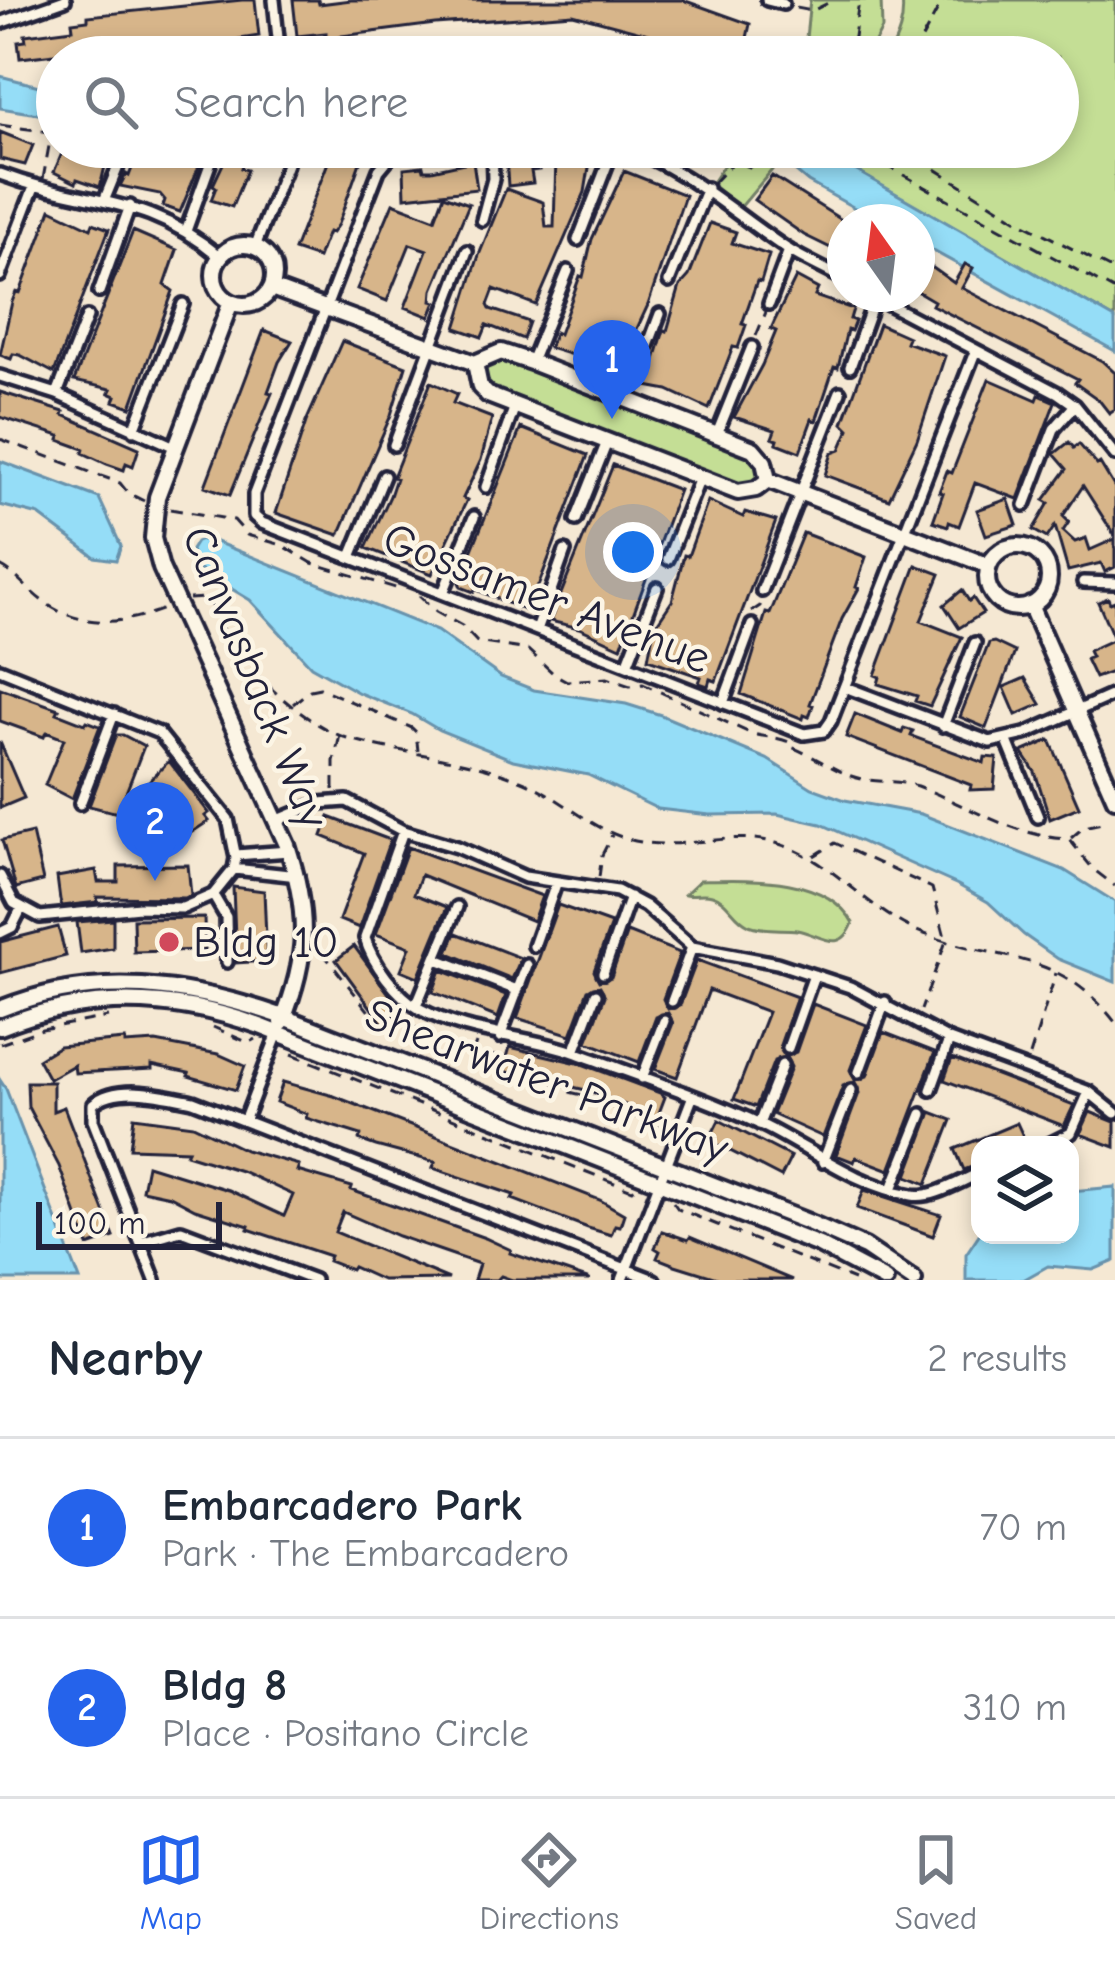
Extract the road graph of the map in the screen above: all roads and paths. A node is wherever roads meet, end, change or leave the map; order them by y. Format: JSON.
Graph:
{"nodes":[{"id":1,"x":65,"y":0,"type":"edge"},
{"id":2,"x":274,"y":0,"type":"edge"},
{"id":3,"x":767,"y":0,"type":"edge"},
{"id":4,"x":834,"y":0,"type":"edge"},
{"id":5,"x":860,"y":0,"type":"edge"},
{"id":6,"x":943,"y":0,"type":"edge"},
{"id":7,"x":783,"y":4,"type":"joint"},
{"id":8,"x":0,"y":23,"type":"edge"},
{"id":9,"x":278,"y":36,"type":"edge"},
{"id":10,"x":854,"y":36,"type":"edge"},
{"id":11,"x":923,"y":36,"type":"edge"},
{"id":12,"x":0,"y":124,"type":"edge"},
{"id":13,"x":36,"y":130,"type":"edge"},
{"id":14,"x":44,"y":168,"type":"edge"},
{"id":15,"x":117,"y":168,"type":"edge"},
{"id":16,"x":209,"y":168,"type":"edge"},
{"id":17,"x":285,"y":168,"type":"edge"},
{"id":18,"x":381,"y":168,"type":"edge"},
{"id":19,"x":493,"y":168,"type":"edge"},
{"id":20,"x":609,"y":168,"type":"edge"},
{"id":21,"x":673,"y":168,"type":"edge"},
{"id":22,"x":729,"y":168,"type":"edge"},
{"id":23,"x":892,"y":168,"type":"edge"},
{"id":24,"x":934,"y":168,"type":"edge"},
{"id":25,"x":0,"y":174,"type":"edge"},
{"id":26,"x":39,"y":184,"type":"junction"},
{"id":27,"x":707,"y":188,"type":"junction"},
{"id":28,"x":104,"y":201,"type":"junction"},
{"id":29,"x":130,"y":206,"type":"junction"},
{"id":30,"x":482,"y":220,"type":"dead end"},
{"id":31,"x":186,"y":231,"type":"junction"},
{"id":32,"x":578,"y":240,"type":"dead end"},
{"id":33,"x":255,"y":247,"type":"junction"},
{"id":34,"x":789,"y":250,"type":"junction"},
{"id":35,"x":467,"y":251,"type":"dead end"},
{"id":36,"x":219,"y":256,"type":"junction"},
{"id":37,"x":827,"y":270,"type":"edge"},
{"id":38,"x":568,"y":271,"type":"dead end"},
{"id":39,"x":1115,"y":271,"type":"edge"},
{"id":40,"x":0,"y":276,"type":"edge"},
{"id":41,"x":669,"y":282,"type":"dead end"},
{"id":42,"x":271,"y":288,"type":"junction"},
{"id":43,"x":1115,"y":291,"type":"edge"},
{"id":44,"x":99,"y":292,"type":"dead end"},
{"id":45,"x":231,"y":302,"type":"junction"},
{"id":46,"x":183,"y":304,"type":"dead end"},
{"id":47,"x":769,"y":304,"type":"joint"},
{"id":48,"x":326,"y":308,"type":"junction"},
{"id":49,"x":867,"y":312,"type":"edge"},
{"id":50,"x":901,"y":312,"type":"edge"},
{"id":51,"x":660,"y":314,"type":"dead end"},
{"id":52,"x":87,"y":317,"type":"dead end"},
{"id":53,"x":430,"y":347,"type":"junction"},
{"id":54,"x":752,"y":347,"type":"joint"},
{"id":55,"x":975,"y":352,"type":"junction"},
{"id":56,"x":531,"y":362,"type":"junction"},
{"id":57,"x":475,"y":363,"type":"junction"},
{"id":58,"x":850,"y":367,"type":"dead end"},
{"id":59,"x":0,"y":376,"type":"edge"},
{"id":60,"x":840,"y":392,"type":"dead end"},
{"id":61,"x":56,"y":394,"type":"junction"},
{"id":62,"x":628,"y":400,"type":"junction"},
{"id":63,"x":1075,"y":405,"type":"junction"},
{"id":64,"x":515,"y":406,"type":"junction"},
{"id":65,"x":134,"y":430,"type":"junction"},
{"id":66,"x":717,"y":434,"type":"junction"},
{"id":67,"x":0,"y":439,"type":"edge"},
{"id":68,"x":608,"y":442,"type":"junction"},
{"id":69,"x":394,"y":445,"type":"dead end"},
{"id":70,"x":177,"y":448,"type":"junction"},
{"id":71,"x":1115,"y":455,"type":"edge"},
{"id":72,"x":384,"y":476,"type":"dead end"},
{"id":73,"x":700,"y":478,"type":"junction"},
{"id":74,"x":768,"y":480,"type":"junction"},
{"id":75,"x":486,"y":487,"type":"dead end"},
{"id":76,"x":803,"y":494,"type":"junction"},
{"id":77,"x":1025,"y":505,"type":"dead end"},
{"id":78,"x":155,"y":506,"type":"junction"},
{"id":79,"x":474,"y":518,"type":"dead end"},
{"id":80,"x":576,"y":520,"type":"dead end"},
{"id":81,"x":905,"y":532,"type":"junction"},
{"id":82,"x":565,"y":551,"type":"dead end"},
{"id":83,"x":351,"y":557,"type":"junction"},
{"id":84,"x":668,"y":559,"type":"dead end"},
{"id":85,"x":0,"y":566,"type":"edge"},
{"id":86,"x":989,"y":566,"type":"junction"},
{"id":87,"x":1083,"y":582,"type":"dead end"},
{"id":88,"x":1115,"y":583,"type":"edge"},
{"id":89,"x":657,"y":588,"type":"dead end"},
{"id":90,"x":763,"y":591,"type":"joint"},
{"id":91,"x":443,"y":593,"type":"junction"},
{"id":92,"x":185,"y":600,"type":"dead end"},
{"id":93,"x":1030,"y":605,"type":"junction"},
{"id":94,"x":168,"y":608,"type":"dead end"},
{"id":95,"x":752,"y":625,"type":"joint"},
{"id":96,"x":536,"y":630,"type":"junction"},
{"id":97,"x":975,"y":643,"type":"dead end"},
{"id":98,"x":627,"y":665,"type":"junction"},
{"id":99,"x":0,"y":669,"type":"edge"},
{"id":100,"x":845,"y":687,"type":"junction"},
{"id":101,"x":1115,"y":694,"type":"edge"},
{"id":102,"x":723,"y":703,"type":"junction"},
{"id":103,"x":291,"y":705,"type":"junction"},
{"id":104,"x":1076,"y":711,"type":"junction"},
{"id":105,"x":114,"y":714,"type":"junction"},
{"id":106,"x":943,"y":726,"type":"junction"},
{"id":107,"x":340,"y":735,"type":"junction"},
{"id":108,"x":1007,"y":740,"type":"junction"},
{"id":109,"x":418,"y":751,"type":"junction"},
{"id":110,"x":334,"y":792,"type":"dead end"},
{"id":111,"x":1115,"y":799,"type":"edge"},
{"id":112,"x":80,"y":804,"type":"dead end"},
{"id":113,"x":1038,"y":817,"type":"dead end"},
{"id":114,"x":276,"y":821,"type":"junction"},
{"id":115,"x":1106,"y":822,"type":"dead end"},
{"id":116,"x":403,"y":831,"type":"junction"},
{"id":117,"x":613,"y":834,"type":"junction"},
{"id":118,"x":1069,"y":838,"type":"junction"},
{"id":119,"x":289,"y":851,"type":"junction"},
{"id":120,"x":236,"y":854,"type":"junction"},
{"id":121,"x":813,"y":857,"type":"junction"},
{"id":122,"x":233,"y":869,"type":"junction"},
{"id":123,"x":0,"y":876,"type":"edge"},
{"id":124,"x":298,"y":876,"type":"junction"},
{"id":125,"x":556,"y":884,"type":"junction"},
{"id":126,"x":1115,"y":886,"type":"edge"},
{"id":127,"x":598,"y":888,"type":"junction"},
{"id":128,"x":213,"y":895,"type":"junction"},
{"id":129,"x":630,"y":897,"type":"junction"},
{"id":130,"x":457,"y":907,"type":"dead end"},
{"id":131,"x":21,"y":909,"type":"junction"},
{"id":132,"x":0,"y":933,"type":"edge"},
{"id":133,"x":946,"y":941,"type":"junction"},
{"id":134,"x":534,"y":946,"type":"dead end"},
{"id":135,"x":692,"y":947,"type":"junction"},
{"id":136,"x":322,"y":952,"type":"dead end"},
{"id":137,"x":437,"y":959,"type":"junction"},
{"id":138,"x":227,"y":962,"type":"dead end"},
{"id":139,"x":527,"y":965,"type":"dead end"},
{"id":140,"x":1057,"y":971,"type":"junction"},
{"id":141,"x":603,"y":974,"type":"dead end"},
{"id":142,"x":814,"y":975,"type":"junction"},
{"id":143,"x":517,"y":990,"type":"junction"},
{"id":144,"x":596,"y":994,"type":"dead end"},
{"id":145,"x":672,"y":1001,"type":"dead end"},
{"id":146,"x":885,"y":1003,"type":"junction"},
{"id":147,"x":416,"y":1006,"type":"junction"},
{"id":148,"x":0,"y":1009,"type":"edge"},
{"id":149,"x":112,"y":1016,"type":"dead end"},
{"id":150,"x":284,"y":1017,"type":"junction"},
{"id":151,"x":916,"y":1020,"type":"junction"},
{"id":152,"x":664,"y":1021,"type":"dead end"},
{"id":153,"x":1115,"y":1022,"type":"edge"},
{"id":154,"x":209,"y":1026,"type":"dead end"},
{"id":155,"x":0,"y":1027,"type":"edge"},
{"id":156,"x":440,"y":1027,"type":"dead end"},
{"id":157,"x":278,"y":1033,"type":"junction"},
{"id":158,"x":465,"y":1037,"type":"dead end"},
{"id":159,"x":500,"y":1037,"type":"junction"},
{"id":160,"x":256,"y":1039,"type":"dead end"},
{"id":161,"x":950,"y":1040,"type":"junction"},
{"id":162,"x":0,"y":1044,"type":"edge"},
{"id":163,"x":788,"y":1048,"type":"dead end"},
{"id":164,"x":574,"y":1052,"type":"junction"},
{"id":165,"x":291,"y":1053,"type":"dead end"},
{"id":166,"x":782,"y":1065,"type":"dead end"},
{"id":167,"x":1026,"y":1069,"type":"junction"},
{"id":168,"x":859,"y":1072,"type":"dead end"},
{"id":169,"x":642,"y":1078,"type":"junction"},
{"id":170,"x":851,"y":1090,"type":"dead end"},
{"id":171,"x":931,"y":1090,"type":"dead end"},
{"id":172,"x":1089,"y":1092,"type":"junction"},
{"id":173,"x":692,"y":1099,"type":"junction"},
{"id":174,"x":1115,"y":1113,"type":"edge"},
{"id":175,"x":922,"y":1114,"type":"dead end"},
{"id":176,"x":244,"y":1119,"type":"junction"},
{"id":177,"x":759,"y":1124,"type":"junction"},
{"id":178,"x":1065,"y":1136,"type":"edge"},
{"id":179,"x":653,"y":1147,"type":"dead end"},
{"id":180,"x":823,"y":1162,"type":"junction"},
{"id":181,"x":663,"y":1175,"type":"junction"},
{"id":182,"x":971,"y":1177,"type":"edge"},
{"id":183,"x":638,"y":1187,"type":"dead end"},
{"id":184,"x":892,"y":1189,"type":"junction"},
{"id":185,"x":673,"y":1201,"type":"dead end"},
{"id":186,"x":140,"y":1242,"type":"junction"},
{"id":187,"x":625,"y":1275,"type":"edge"},
{"id":188,"x":155,"y":1280,"type":"edge"},
{"id":189,"x":314,"y":1280,"type":"edge"},
{"id":190,"x":654,"y":1280,"type":"edge"},
{"id":191,"x":854,"y":1280,"type":"edge"},
{"id":192,"x":885,"y":1280,"type":"edge"},
{"id":193,"x":914,"y":1280,"type":"edge"}],
"edges":[{"from":1,"to":8,"type":"street"},
{"from":2,"to":9,"type":"street"},
{"from":3,"to":7,"type":"street"},
{"from":4,"to":7,"type":"path"},
{"from":5,"to":10,"type":"path"},
{"from":6,"to":11,"type":"path"},
{"from":12,"to":13,"type":"path"},
{"from":14,"to":26,"type":"path"},
{"from":15,"to":28,"type":"street"},
{"from":16,"to":31,"type":"street"},
{"from":17,"to":33,"type":"street"},
{"from":18,"to":48,"type":"street"},
{"from":19,"to":30,"type":"street"},
{"from":20,"to":32,"type":"street"},
{"from":21,"to":27,"type":"street"},
{"from":22,"to":27,"type":"path"},
{"from":23,"to":43,"type":"path"},
{"from":24,"to":39,"type":"path"},
{"from":25,"to":26,"type":"street"},
{"from":26,"to":28,"type":"street"},
{"from":26,"to":40,"type":"street"},
{"from":27,"to":34,"type":"street"},
{"from":27,"to":41,"type":"street"},
{"from":28,"to":29,"type":"street"},
{"from":29,"to":31,"type":"street"},
{"from":29,"to":44,"type":"street"},
{"from":31,"to":36,"type":"street"},
{"from":33,"to":36,"type":"street"},
{"from":33,"to":42,"type":"street"},
{"from":34,"to":37,"type":"street"},
{"from":34,"to":47,"type":"street"},
{"from":35,"to":53,"type":"street"},
{"from":36,"to":45,"type":"street"},
{"from":38,"to":56,"type":"street"},
{"from":42,"to":45,"type":"street"},
{"from":42,"to":48,"type":"street"},
{"from":45,"to":70,"type":"street","name":"Canvasback Way"},
{"from":46,"to":65,"type":"street"},
{"from":47,"to":54,"type":"path"},
{"from":48,"to":53,"type":"street"},
{"from":48,"to":83,"type":"street","name":"Gossamer Avenue"},
{"from":49,"to":58,"type":"street"},
{"from":50,"to":55,"type":"street"},
{"from":51,"to":62,"type":"street"},
{"from":52,"to":61,"type":"street"},
{"from":53,"to":57,"type":"street"},
{"from":53,"to":69,"type":"street"},
{"from":54,"to":66,"type":"street"},
{"from":55,"to":63,"type":"street"},
{"from":55,"to":81,"type":"street","name":"Gossamer Avenue"},
{"from":56,"to":57,"type":"street"},
{"from":56,"to":62,"type":"street"},
{"from":57,"to":64,"type":"street"},
{"from":59,"to":61,"type":"street"},
{"from":60,"to":76,"type":"street"},
{"from":61,"to":65,"type":"street"},
{"from":62,"to":66,"type":"street"},
{"from":63,"to":71,"type":"street"},
{"from":63,"to":77,"type":"street"},
{"from":64,"to":68,"type":"street"},
{"from":64,"to":75,"type":"street"},
{"from":65,"to":70,"type":"street"},
{"from":66,"to":74,"type":"street"},
{"from":67,"to":78,"type":"path"},
{"from":68,"to":73,"type":"street"},
{"from":68,"to":80,"type":"street"},
{"from":70,"to":78,"type":"street","name":"Canvasback Way"},
{"from":72,"to":83,"type":"street"},
{"from":73,"to":74,"type":"street"},
{"from":73,"to":84,"type":"street"},
{"from":74,"to":76,"type":"street"},
{"from":76,"to":81,"type":"street"},
{"from":76,"to":90,"type":"street"},
{"from":78,"to":114,"type":"street","name":"Canvasback Way"},
{"from":78,"to":118,"type":"path"},
{"from":79,"to":91,"type":"street"},
{"from":81,"to":86,"type":"street"},
{"from":81,"to":100,"type":"street","name":"Gossamer Avenue"},
{"from":82,"to":96,"type":"street"},
{"from":83,"to":91,"type":"street","name":"Gossamer Avenue"},
{"from":85,"to":94,"type":"path"},
{"from":86,"to":93,"type":"street"},
{"from":86,"to":93,"type":"street"},
{"from":87,"to":88,"type":"street"},
{"from":89,"to":98,"type":"street"},
{"from":90,"to":95,"type":"path"},
{"from":91,"to":96,"type":"street","name":"Gossamer Avenue"},
{"from":92,"to":103,"type":"path"},
{"from":93,"to":104,"type":"street"},
{"from":95,"to":102,"type":"street"},
{"from":96,"to":98,"type":"street","name":"Gossamer Avenue"},
{"from":97,"to":106,"type":"street"},
{"from":98,"to":102,"type":"street","name":"Gossamer Avenue"},
{"from":99,"to":105,"type":"street"},
{"from":100,"to":102,"type":"street","name":"Gossamer Avenue"},
{"from":100,"to":106,"type":"street"},
{"from":101,"to":104,"type":"street"},
{"from":103,"to":107,"type":"path"},
{"from":103,"to":109,"type":"path"},
{"from":104,"to":108,"type":"street"},
{"from":104,"to":111,"type":"street"},
{"from":105,"to":112,"type":"street"},
{"from":105,"to":120,"type":"street"},
{"from":106,"to":108,"type":"street"},
{"from":107,"to":109,"type":"path"},
{"from":107,"to":110,"type":"path"},
{"from":108,"to":113,"type":"street"},
{"from":109,"to":117,"type":"path"},
{"from":114,"to":116,"type":"street"},
{"from":114,"to":119,"type":"street","name":"Canvasback Way"},
{"from":115,"to":118,"type":"path"},
{"from":116,"to":125,"type":"street"},
{"from":116,"to":147,"type":"street"},
{"from":117,"to":121,"type":"path"},
{"from":117,"to":127,"type":"path"},
{"from":118,"to":126,"type":"path"},
{"from":119,"to":120,"type":"street"},
{"from":119,"to":124,"type":"street","name":"Canvasback Way"},
{"from":120,"to":122,"type":"street"},
{"from":121,"to":133,"type":"path"},
{"from":121,"to":133,"type":"path"},
{"from":122,"to":124,"type":"street"},
{"from":122,"to":128,"type":"street"},
{"from":123,"to":131,"type":"street"},
{"from":124,"to":150,"type":"street","name":"Canvasback Way"},
{"from":125,"to":127,"type":"street"},
{"from":125,"to":134,"type":"street"},
{"from":127,"to":129,"type":"street"},
{"from":128,"to":131,"type":"street"},
{"from":128,"to":138,"type":"street"},
{"from":129,"to":135,"type":"street"},
{"from":129,"to":141,"type":"street"},
{"from":130,"to":137,"type":"street"},
{"from":131,"to":132,"type":"street"},
{"from":133,"to":140,"type":"path"},
{"from":133,"to":151,"type":"path"},
{"from":135,"to":142,"type":"street"},
{"from":135,"to":145,"type":"street"},
{"from":136,"to":156,"type":"path"},
{"from":137,"to":143,"type":"street"},
{"from":137,"to":147,"type":"street"},
{"from":139,"to":143,"type":"street"},
{"from":140,"to":153,"type":"path"},
{"from":140,"to":167,"type":"path"},
{"from":142,"to":146,"type":"street"},
{"from":142,"to":163,"type":"street"},
{"from":143,"to":159,"type":"street"},
{"from":144,"to":164,"type":"street"},
{"from":146,"to":151,"type":"street"},
{"from":146,"to":168,"type":"street"},
{"from":147,"to":159,"type":"street"},
{"from":148,"to":150,"type":"street","name":"Shearwater Parkway"},
{"from":149,"to":162,"type":"path"},
{"from":150,"to":157,"type":"street","name":"Canvasback Way"},
{"from":150,"to":181,"type":"street","name":"Shearwater Parkway"},
{"from":151,"to":161,"type":"street"},
{"from":152,"to":169,"type":"street"},
{"from":154,"to":160,"type":"path"},
{"from":155,"to":157,"type":"street","name":"Shearwater Parkway"},
{"from":157,"to":176,"type":"street"},
{"from":157,"to":181,"type":"street","name":"Shearwater Parkway"},
{"from":158,"to":179,"type":"path"},
{"from":159,"to":164,"type":"street"},
{"from":161,"to":167,"type":"street"},
{"from":161,"to":171,"type":"street"},
{"from":164,"to":169,"type":"street"},
{"from":165,"to":183,"type":"path"},
{"from":166,"to":177,"type":"street"},
{"from":167,"to":172,"type":"street"},
{"from":169,"to":173,"type":"street"},
{"from":170,"to":180,"type":"street"},
{"from":172,"to":174,"type":"street"},
{"from":172,"to":178,"type":"street"},
{"from":173,"to":177,"type":"street"},
{"from":173,"to":181,"type":"street"},
{"from":175,"to":184,"type":"street"},
{"from":176,"to":186,"type":"street"},
{"from":176,"to":187,"type":"street"},
{"from":177,"to":180,"type":"street"},
{"from":180,"to":184,"type":"street"},
{"from":181,"to":187,"type":"street"},
{"from":181,"to":192,"type":"street","name":"Shearwater Parkway"},
{"from":181,"to":193,"type":"street","name":"Shearwater Parkway"},
{"from":182,"to":184,"type":"street"},
{"from":185,"to":191,"type":"path"},
{"from":186,"to":188,"type":"street"},
{"from":186,"to":189,"type":"street"},
{"from":187,"to":190,"type":"street"}]}
